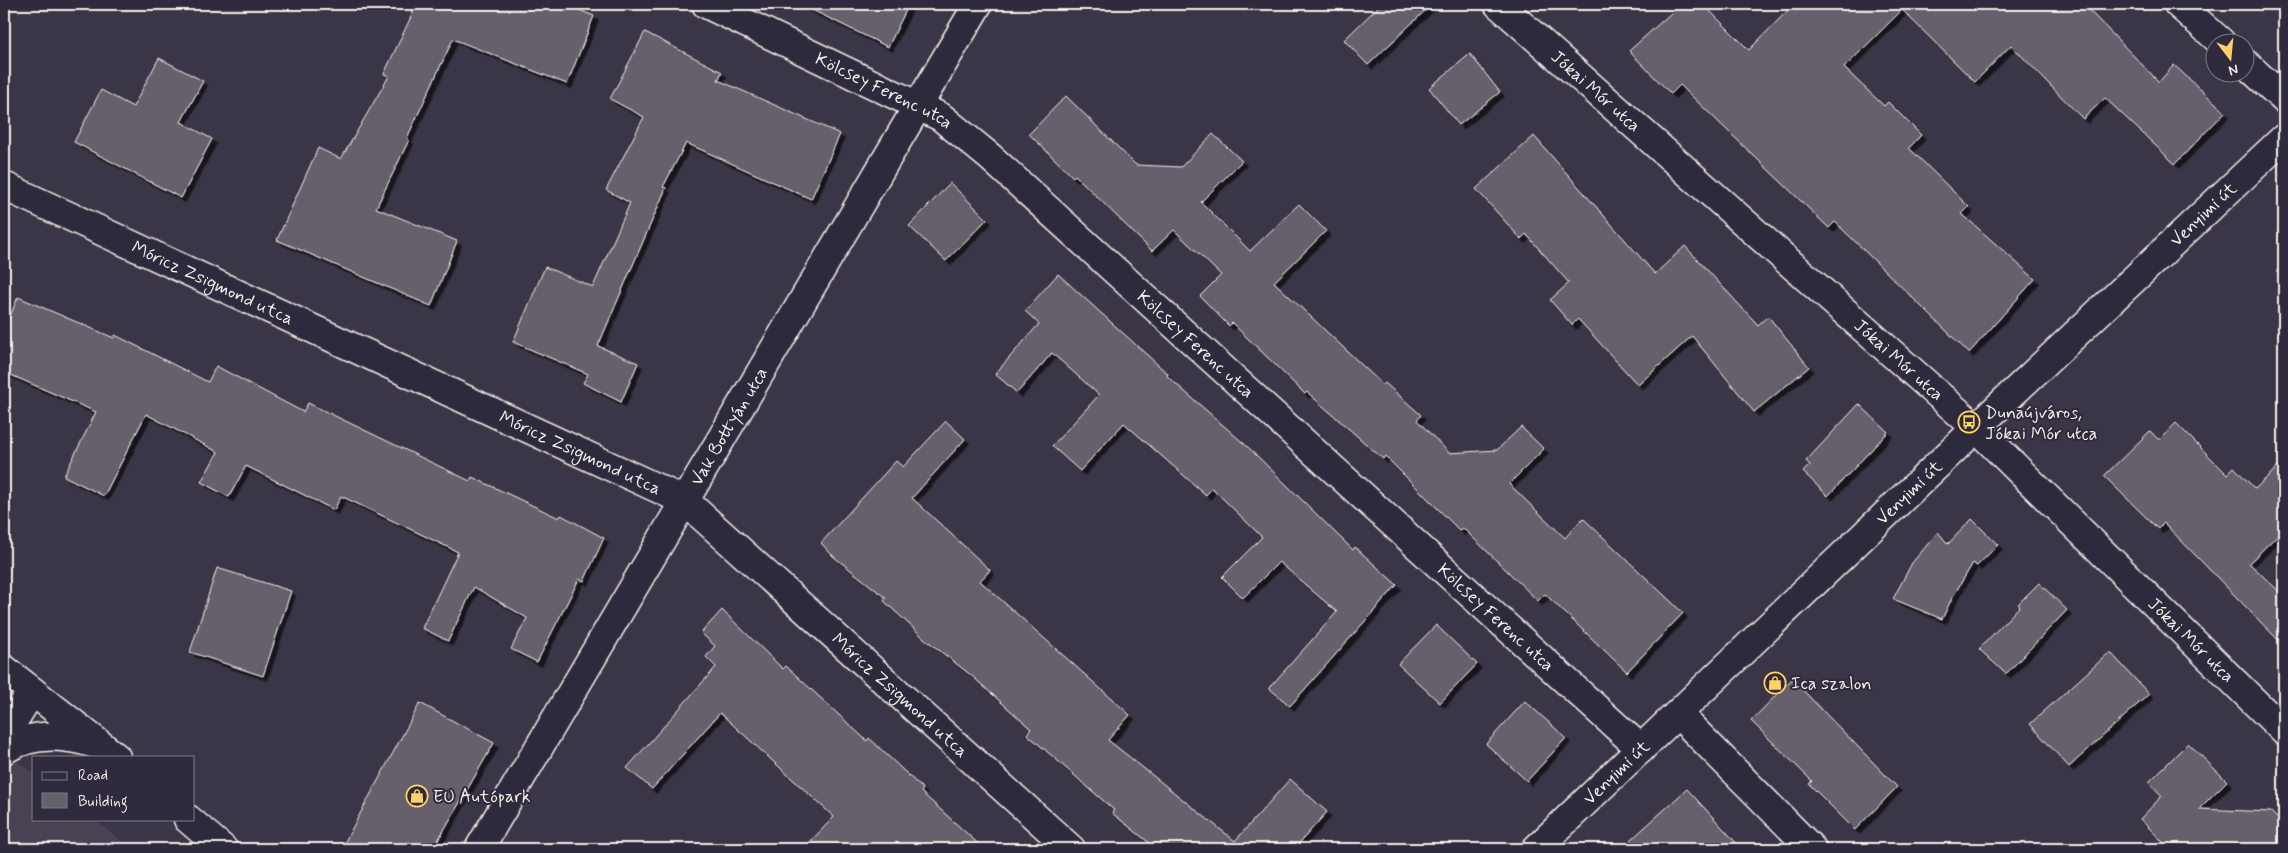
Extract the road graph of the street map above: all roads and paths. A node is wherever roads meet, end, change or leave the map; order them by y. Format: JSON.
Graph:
{"nodes":[{"id":1,"x":706,"y":4,"type":"edge"},
{"id":2,"x":978,"y":4,"type":"edge"},
{"id":3,"x":1498,"y":4,"type":"edge"},
{"id":4,"x":2178,"y":4,"type":"edge"},
{"id":5,"x":2210,"y":32,"type":"edge"},
{"id":6,"x":2256,"y":73,"type":"edge"},
{"id":7,"x":2284,"y":99,"type":"edge"},
{"id":8,"x":918,"y":106,"type":"junction"},
{"id":9,"x":2284,"y":138,"type":"edge"},
{"id":10,"x":4,"y":186,"type":"edge"},
{"id":11,"x":1976,"y":428,"type":"junction"},
{"id":12,"x":685,"y":501,"type":"junction"},
{"id":13,"x":4,"y":669,"type":"edge"},
{"id":14,"x":32,"y":691,"type":"junction"},
{"id":15,"x":1678,"y":714,"type":"junction"},
{"id":16,"x":2284,"y":731,"type":"edge"},
{"id":17,"x":4,"y":736,"type":"edge"},
{"id":18,"x":1641,"y":749,"type":"junction"},
{"id":19,"x":4,"y":750,"type":"edge"},
{"id":20,"x":110,"y":752,"type":"edge"},
{"id":21,"x":189,"y":820,"type":"edge"},
{"id":22,"x":223,"y":849,"type":"edge"},
{"id":23,"x":479,"y":849,"type":"edge"},
{"id":24,"x":1071,"y":849,"type":"edge"},
{"id":25,"x":1536,"y":849,"type":"edge"},
{"id":26,"x":1812,"y":849,"type":"edge"}],
"edges":[{"from":1,"to":8,"type":"street","name":"Kölcsey Ferenc utca"},
{"from":2,"to":8,"type":"street","name":"Vak Bottyán utca"},
{"from":3,"to":11,"type":"street","name":"Jókai Mór utca"},
{"from":4,"to":5,"type":"street"},
{"from":6,"to":7,"type":"street"},
{"from":8,"to":12,"type":"street","name":"Vak Bottyán utca"},
{"from":8,"to":18,"type":"street","name":"Kölcsey Ferenc utca"},
{"from":9,"to":11,"type":"street","name":"Venyimi út"},
{"from":10,"to":12,"type":"street","name":"Móricz Zsigmond utca"},
{"from":11,"to":15,"type":"street","name":"Venyimi út"},
{"from":11,"to":16,"type":"street","name":"Jókai Mór utca"},
{"from":12,"to":23,"type":"street","name":"Vak Bottyán utca"},
{"from":12,"to":24,"type":"street","name":"Móricz Zsigmond utca"},
{"from":13,"to":14,"type":"street"},
{"from":14,"to":17,"type":"street"},
{"from":14,"to":20,"type":"street"},
{"from":15,"to":18,"type":"street","name":"Venyimi út"},
{"from":15,"to":26,"type":"street"},
{"from":18,"to":25,"type":"street","name":"Venyimi út"},
{"from":19,"to":20,"type":"street"},
{"from":21,"to":22,"type":"street"}]}
